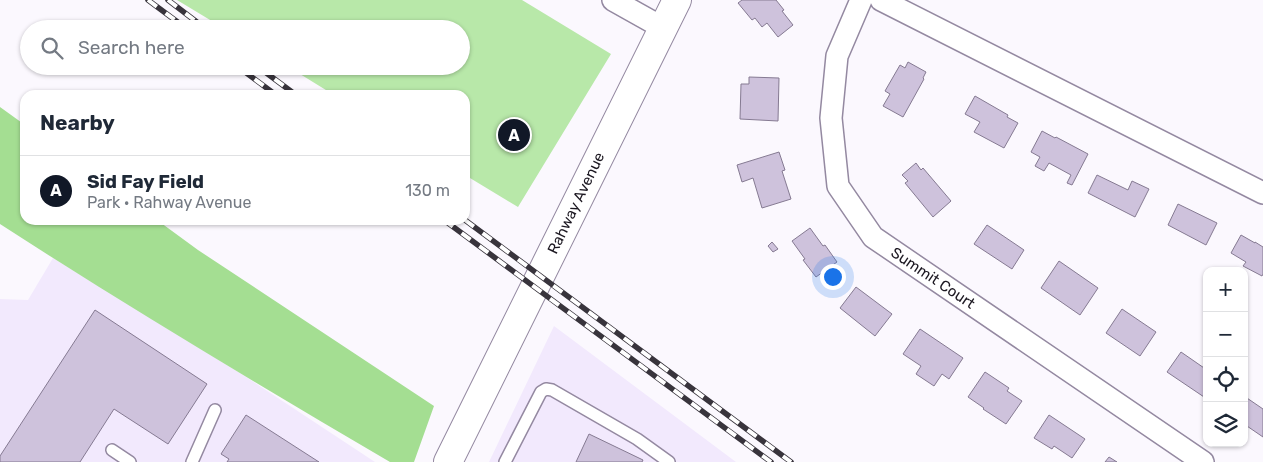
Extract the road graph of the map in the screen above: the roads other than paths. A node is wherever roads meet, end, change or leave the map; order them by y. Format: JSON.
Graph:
{"nodes":[{"id":1,"x":613,"y":0,"type":"edge"},
{"id":2,"x":677,"y":0,"type":"edge"},
{"id":3,"x":862,"y":0,"type":"edge"},
{"id":4,"x":881,"y":0,"type":"edge"},
{"id":5,"x":663,"y":28,"type":"junction"},
{"id":6,"x":1263,"y":193,"type":"edge"},
{"id":7,"x":215,"y":410,"type":"dead end"},
{"id":8,"x":112,"y":450,"type":"dead end"},
{"id":9,"x":130,"y":462,"type":"edge"},
{"id":10,"x":192,"y":462,"type":"edge"},
{"id":11,"x":448,"y":462,"type":"edge"},
{"id":12,"x":505,"y":462,"type":"edge"},
{"id":13,"x":670,"y":462,"type":"edge"},
{"id":14,"x":1203,"y":462,"type":"edge"}],
"edges":[{"from":1,"to":5,"type":"street"},
{"from":2,"to":5,"type":"street","name":"Rahway Avenue"},
{"from":3,"to":14,"type":"street","name":"Summit Court"},
{"from":4,"to":6,"type":"street"},
{"from":5,"to":11,"type":"street","name":"Rahway Avenue"},
{"from":7,"to":10,"type":"lane"},
{"from":8,"to":9,"type":"lane"},
{"from":12,"to":13,"type":"lane"}]}
